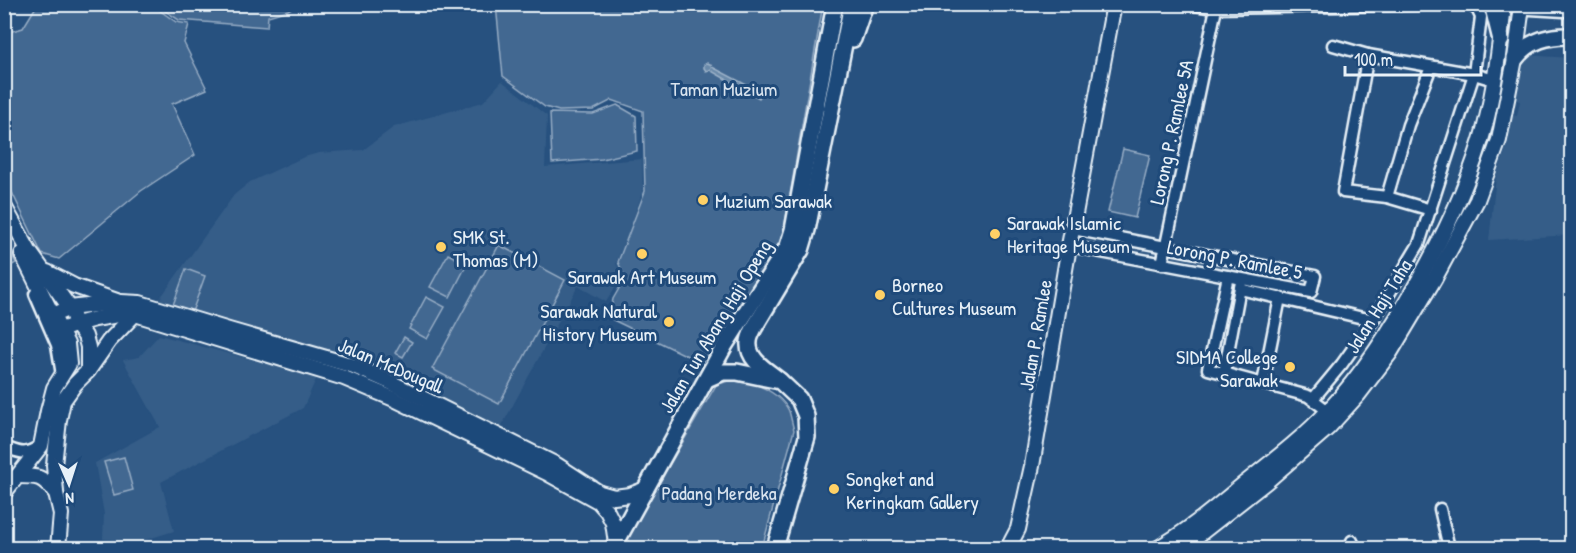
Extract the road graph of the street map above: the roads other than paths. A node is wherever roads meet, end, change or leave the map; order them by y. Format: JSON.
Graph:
{"nodes":[{"id":1,"x":852,"y":4,"type":"edge"},
{"id":2,"x":865,"y":4,"type":"edge"},
{"id":3,"x":1114,"y":4,"type":"edge"},
{"id":4,"x":1187,"y":4,"type":"edge"},
{"id":5,"x":1458,"y":4,"type":"edge"},
{"id":6,"x":1468,"y":4,"type":"edge"},
{"id":7,"x":1492,"y":4,"type":"edge"},
{"id":8,"x":1504,"y":4,"type":"edge"},
{"id":9,"x":1520,"y":5,"type":"edge"},
{"id":10,"x":1335,"y":6,"type":"edge"},
{"id":11,"x":833,"y":8,"type":"edge"},
{"id":12,"x":1216,"y":8,"type":"junction"},
{"id":13,"x":1572,"y":9,"type":"edge"},
{"id":14,"x":1572,"y":36,"type":"edge"},
{"id":15,"x":1501,"y":40,"type":"junction"},
{"id":16,"x":1333,"y":45,"type":"dead end"},
{"id":17,"x":1368,"y":55,"type":"junction"},
{"id":18,"x":1515,"y":59,"type":"junction"},
{"id":19,"x":1431,"y":67,"type":"junction"},
{"id":20,"x":1474,"y":74,"type":"junction"},
{"id":21,"x":1494,"y":80,"type":"junction"},
{"id":22,"x":834,"y":94,"type":"junction"},
{"id":23,"x":1387,"y":197,"type":"junction"},
{"id":24,"x":4,"y":206,"type":"edge"},
{"id":25,"x":1431,"y":210,"type":"junction"},
{"id":26,"x":4,"y":221,"type":"edge"},
{"id":27,"x":1073,"y":229,"type":"junction"},
{"id":28,"x":1070,"y":246,"type":"junction"},
{"id":29,"x":1165,"y":247,"type":"junction"},
{"id":30,"x":1162,"y":264,"type":"junction"},
{"id":31,"x":28,"y":265,"type":"junction"},
{"id":32,"x":42,"y":269,"type":"junction"},
{"id":33,"x":1228,"y":276,"type":"junction"},
{"id":34,"x":1240,"y":284,"type":"junction"},
{"id":35,"x":1281,"y":298,"type":"junction"},
{"id":36,"x":121,"y":302,"type":"junction"},
{"id":37,"x":70,"y":308,"type":"junction"},
{"id":38,"x":135,"y":314,"type":"junction"},
{"id":39,"x":53,"y":315,"type":"junction"},
{"id":40,"x":1374,"y":320,"type":"junction"},
{"id":41,"x":76,"y":324,"type":"junction"},
{"id":42,"x":61,"y":330,"type":"junction"},
{"id":43,"x":88,"y":371,"type":"junction"},
{"id":44,"x":1224,"y":373,"type":"junction"},
{"id":45,"x":62,"y":375,"type":"junction"},
{"id":46,"x":707,"y":379,"type":"junction"},
{"id":47,"x":780,"y":381,"type":"junction"},
{"id":48,"x":1263,"y":383,"type":"junction"},
{"id":49,"x":1313,"y":399,"type":"junction"},
{"id":50,"x":1328,"y":411,"type":"junction"},
{"id":51,"x":41,"y":446,"type":"junction"},
{"id":52,"x":4,"y":447,"type":"edge"},
{"id":53,"x":9,"y":480,"type":"edge"},
{"id":54,"x":646,"y":489,"type":"junction"},
{"id":55,"x":56,"y":493,"type":"junction"},
{"id":56,"x":1440,"y":509,"type":"dead end"},
{"id":57,"x":1018,"y":529,"type":"junction"},
{"id":58,"x":614,"y":546,"type":"edge"},
{"id":59,"x":58,"y":549,"type":"edge"},
{"id":60,"x":775,"y":549,"type":"edge"},
{"id":61,"x":1008,"y":549,"type":"edge"},
{"id":62,"x":1019,"y":549,"type":"edge"},
{"id":63,"x":1158,"y":549,"type":"edge"},
{"id":64,"x":1182,"y":549,"type":"edge"},
{"id":65,"x":1449,"y":549,"type":"edge"}],
"edges":[{"from":1,"to":22,"type":"main road","name":"Jalan Tun Abang Haji Openg"},
{"from":2,"to":22,"type":"main road"},
{"from":3,"to":27,"type":"main road","name":"Jalan P. Ramlee"},
{"from":4,"to":12,"type":"street"},
{"from":5,"to":10,"type":"street"},
{"from":6,"to":20,"type":"street"},
{"from":7,"to":15,"type":"main road"},
{"from":8,"to":15,"type":"main road","name":"Jalan Haji Taha"},
{"from":9,"to":13,"type":"main road"},
{"from":9,"to":18,"type":"main road","name":"Jalan Haji Taha"},
{"from":10,"to":12,"type":"street"},
{"from":11,"to":46,"type":"main road","name":"Jalan Tun Abang Haji Openg"},
{"from":12,"to":29,"type":"street","name":"Lorong P. Ramlee 5A"},
{"from":14,"to":18,"type":"main road"},
{"from":15,"to":21,"type":"main road","name":"Jalan Haji Taha"},
{"from":16,"to":17,"type":"street"},
{"from":17,"to":19,"type":"street"},
{"from":17,"to":23,"type":"street"},
{"from":18,"to":64,"type":"main road","name":"Jalan Haji Taha"},
{"from":19,"to":20,"type":"street"},
{"from":19,"to":23,"type":"street"},
{"from":20,"to":21,"type":"street"},
{"from":20,"to":25,"type":"street"},
{"from":21,"to":50,"type":"main road","name":"Jalan Haji Taha"},
{"from":22,"to":47,"type":"main road","name":"Jalan Tun Abang Haji Openg"},
{"from":23,"to":25,"type":"street"},
{"from":24,"to":32,"type":"main road"},
{"from":25,"to":40,"type":"street"},
{"from":26,"to":31,"type":"main road"},
{"from":27,"to":28,"type":"main road","name":"Jalan P. Ramlee"},
{"from":27,"to":29,"type":"street","name":"Lorong P. Ramlee 5"},
{"from":28,"to":30,"type":"street","name":"Lorong P. Ramlee 5"},
{"from":28,"to":57,"type":"main road","name":"Jalan P. Ramlee"},
{"from":29,"to":30,"type":"street","name":"Lorong P. Ramlee 5A"},
{"from":29,"to":34,"type":"street","name":"Lorong P. Ramlee 5"},
{"from":30,"to":33,"type":"street","name":"Lorong P. Ramlee 5"},
{"from":31,"to":39,"type":"main road"},
{"from":31,"to":45,"type":"street"},
{"from":32,"to":36,"type":"main road"},
{"from":32,"to":37,"type":"main road"},
{"from":33,"to":34,"type":"street","name":"Lorong P. Ramlee 5"},
{"from":33,"to":44,"type":"street"},
{"from":34,"to":35,"type":"street"},
{"from":34,"to":44,"type":"street"},
{"from":35,"to":40,"type":"street"},
{"from":35,"to":48,"type":"street"},
{"from":36,"to":37,"type":"main road","name":"Jalan McDougall"},
{"from":36,"to":54,"type":"main road","name":"Jalan McDougall"},
{"from":37,"to":39,"type":"main road","name":"Jalan McDougall"},
{"from":37,"to":41,"type":"main road"},
{"from":38,"to":41,"type":"main road","name":"Jalan McDougall"},
{"from":38,"to":43,"type":"main road"},
{"from":38,"to":58,"type":"main road","name":"Jalan McDougall"},
{"from":39,"to":42,"type":"main road"},
{"from":40,"to":49,"type":"street"},
{"from":41,"to":42,"type":"main road","name":"Jalan McDougall"},
{"from":41,"to":43,"type":"main road"},
{"from":42,"to":45,"type":"main road"},
{"from":43,"to":55,"type":"main road"},
{"from":44,"to":48,"type":"street"},
{"from":45,"to":51,"type":"main road"},
{"from":46,"to":47,"type":"main road"},
{"from":46,"to":54,"type":"main road","name":"Jalan Tun Abang Haji Openg"},
{"from":47,"to":60,"type":"main road","name":"Jalan Tun Abang Haji Openg"},
{"from":48,"to":49,"type":"street"},
{"from":49,"to":50,"type":"street"},
{"from":50,"to":63,"type":"main road","name":"Jalan Haji Taha"},
{"from":51,"to":52,"type":"street"},
{"from":51,"to":53,"type":"main road"},
{"from":53,"to":55,"type":"main road"},
{"from":54,"to":58,"type":"main road","name":"Jalan Tun Abang Haji Openg"},
{"from":55,"to":59,"type":"main road"},
{"from":56,"to":65,"type":"street"},
{"from":57,"to":61,"type":"main road","name":"Jalan P. Ramlee"},
{"from":57,"to":62,"type":"main road","name":"Jalan P. Ramlee"}]}
